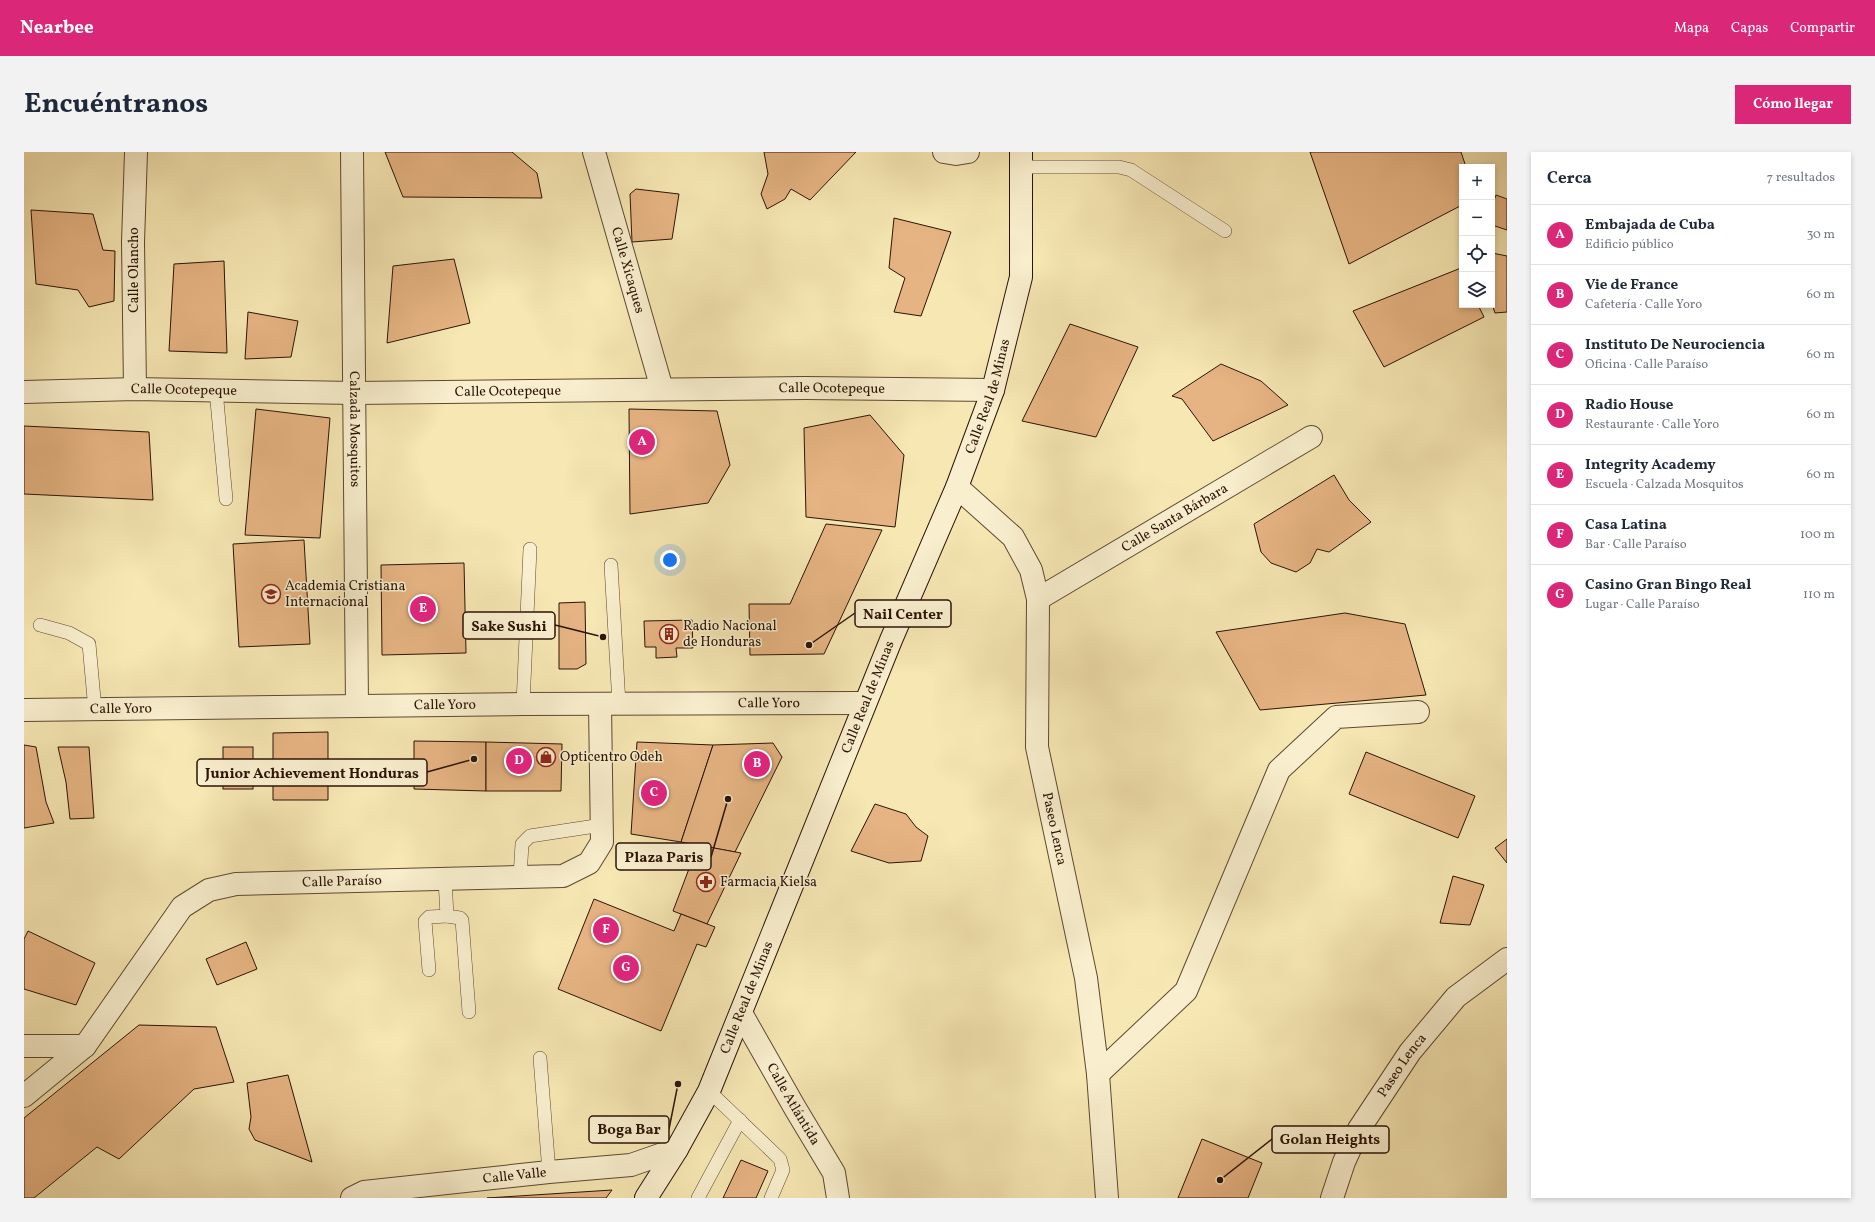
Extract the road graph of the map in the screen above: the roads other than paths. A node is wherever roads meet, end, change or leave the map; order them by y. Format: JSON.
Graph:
{"nodes":[{"id":1,"x":136,"y":152,"type":"edge"},
{"id":2,"x":352,"y":152,"type":"edge"},
{"id":3,"x":594,"y":152,"type":"edge"},
{"id":4,"x":944,"y":152,"type":"edge"},
{"id":5,"x":968,"y":152,"type":"edge"},
{"id":6,"x":1021,"y":159,"type":"edge"},
{"id":7,"x":1225,"y":231,"type":"dead end"},
{"id":8,"x":135,"y":389,"type":"junction"},
{"id":9,"x":662,"y":389,"type":"junction"},
{"id":10,"x":216,"y":390,"type":"junction"},
{"id":11,"x":993,"y":390,"type":"junction"},
{"id":12,"x":24,"y":392,"type":"edge"},
{"id":13,"x":354,"y":392,"type":"junction"},
{"id":14,"x":1311,"y":437,"type":"dead end"},
{"id":15,"x":957,"y":487,"type":"junction"},
{"id":16,"x":226,"y":500,"type":"dead end"},
{"id":17,"x":530,"y":549,"type":"dead end"},
{"id":18,"x":611,"y":565,"type":"dead end"},
{"id":19,"x":1038,"y":599,"type":"junction"},
{"id":20,"x":40,"y":625,"type":"dead end"},
{"id":21,"x":865,"y":703,"type":"junction"},
{"id":22,"x":523,"y":704,"type":"junction"},
{"id":23,"x":610,"y":704,"type":"junction"},
{"id":24,"x":357,"y":706,"type":"junction"},
{"id":25,"x":24,"y":710,"type":"edge"},
{"id":26,"x":95,"y":710,"type":"junction"},
{"id":27,"x":1418,"y":712,"type":"dead end"},
{"id":28,"x":602,"y":825,"type":"junction"},
{"id":29,"x":520,"y":877,"type":"junction"},
{"id":30,"x":445,"y":879,"type":"junction"},
{"id":31,"x":447,"y":916,"type":"junction"},
{"id":32,"x":1507,"y":959,"type":"edge"},
{"id":33,"x":429,"y":970,"type":"dead end"},
{"id":34,"x":469,"y":1012,"type":"dead end"},
{"id":35,"x":741,"y":1013,"type":"junction"},
{"id":36,"x":24,"y":1046,"type":"edge"},
{"id":37,"x":84,"y":1046,"type":"junction"},
{"id":38,"x":540,"y":1058,"type":"dead end"},
{"id":39,"x":1098,"y":1074,"type":"junction"},
{"id":40,"x":709,"y":1091,"type":"junction"},
{"id":41,"x":24,"y":1096,"type":"edge"},
{"id":42,"x":740,"y":1120,"type":"junction"},
{"id":43,"x":677,"y":1149,"type":"junction"},
{"id":44,"x":549,"y":1172,"type":"junction"},
{"id":45,"x":352,"y":1198,"type":"edge"},
{"id":46,"x":646,"y":1198,"type":"edge"},
{"id":47,"x":698,"y":1198,"type":"edge"},
{"id":48,"x":771,"y":1198,"type":"edge"},
{"id":49,"x":838,"y":1198,"type":"edge"},
{"id":50,"x":1107,"y":1198,"type":"edge"},
{"id":51,"x":1332,"y":1198,"type":"edge"}],
"edges":[{"from":1,"to":8,"type":"street","name":"Calle Olancho"},
{"from":2,"to":13,"type":"street","name":"Calzada Mosquitos"},
{"from":3,"to":9,"type":"street","name":"Calle Xicaques"},
{"from":4,"to":5,"type":"street"},
{"from":6,"to":7,"type":"lane"},
{"from":6,"to":11,"type":"street","name":"Calle Real de Minas"},
{"from":8,"to":10,"type":"street","name":"Calle Ocotepeque"},
{"from":8,"to":12,"type":"street","name":"Calle Ocotepeque"},
{"from":9,"to":11,"type":"street","name":"Calle Ocotepeque"},
{"from":9,"to":13,"type":"street","name":"Calle Ocotepeque"},
{"from":10,"to":13,"type":"street","name":"Calle Ocotepeque"},
{"from":10,"to":16,"type":"lane"},
{"from":11,"to":15,"type":"street","name":"Calle Real de Minas"},
{"from":13,"to":24,"type":"street","name":"Calzada Mosquitos"},
{"from":14,"to":19,"type":"street","name":"Calle Santa Bárbara"},
{"from":15,"to":19,"type":"street","name":"Paseo Lenca"},
{"from":15,"to":21,"type":"street","name":"Calle Real de Minas"},
{"from":17,"to":22,"type":"lane"},
{"from":18,"to":23,"type":"lane"},
{"from":19,"to":39,"type":"street","name":"Paseo Lenca"},
{"from":20,"to":26,"type":"lane"},
{"from":21,"to":23,"type":"street","name":"Calle Yoro"},
{"from":21,"to":35,"type":"street","name":"Calle Real de Minas"},
{"from":22,"to":23,"type":"street","name":"Calle Yoro"},
{"from":22,"to":24,"type":"street","name":"Calle Yoro"},
{"from":23,"to":28,"type":"street","name":"Calle Paraíso"},
{"from":24,"to":26,"type":"street","name":"Calle Yoro"},
{"from":25,"to":26,"type":"street","name":"Calle Yoro"},
{"from":27,"to":39,"type":"street"},
{"from":28,"to":29,"type":"street","name":"Calle Paraíso"},
{"from":28,"to":29,"type":"lane"},
{"from":29,"to":30,"type":"street","name":"Calle Paraíso"},
{"from":30,"to":31,"type":"lane"},
{"from":30,"to":37,"type":"street","name":"Calle Paraíso"},
{"from":31,"to":33,"type":"lane"},
{"from":31,"to":34,"type":"lane"},
{"from":32,"to":51,"type":"street","name":"Paseo Lenca"},
{"from":35,"to":40,"type":"street","name":"Calle Real de Minas"},
{"from":35,"to":49,"type":"street","name":"Calle Atlántida"},
{"from":36,"to":37,"type":"street"},
{"from":37,"to":41,"type":"street","name":"Calle Paraíso"},
{"from":38,"to":44,"type":"lane"},
{"from":39,"to":50,"type":"street","name":"Paseo Lenca"},
{"from":40,"to":42,"type":"lane"},
{"from":40,"to":43,"type":"street","name":"Calle Real de Minas"},
{"from":42,"to":47,"type":"lane"},
{"from":42,"to":48,"type":"lane"},
{"from":43,"to":44,"type":"street","name":"Calle Valle"},
{"from":43,"to":46,"type":"street","name":"Calle Real de Minas"},
{"from":44,"to":45,"type":"street","name":"Calle Valle"}]}
